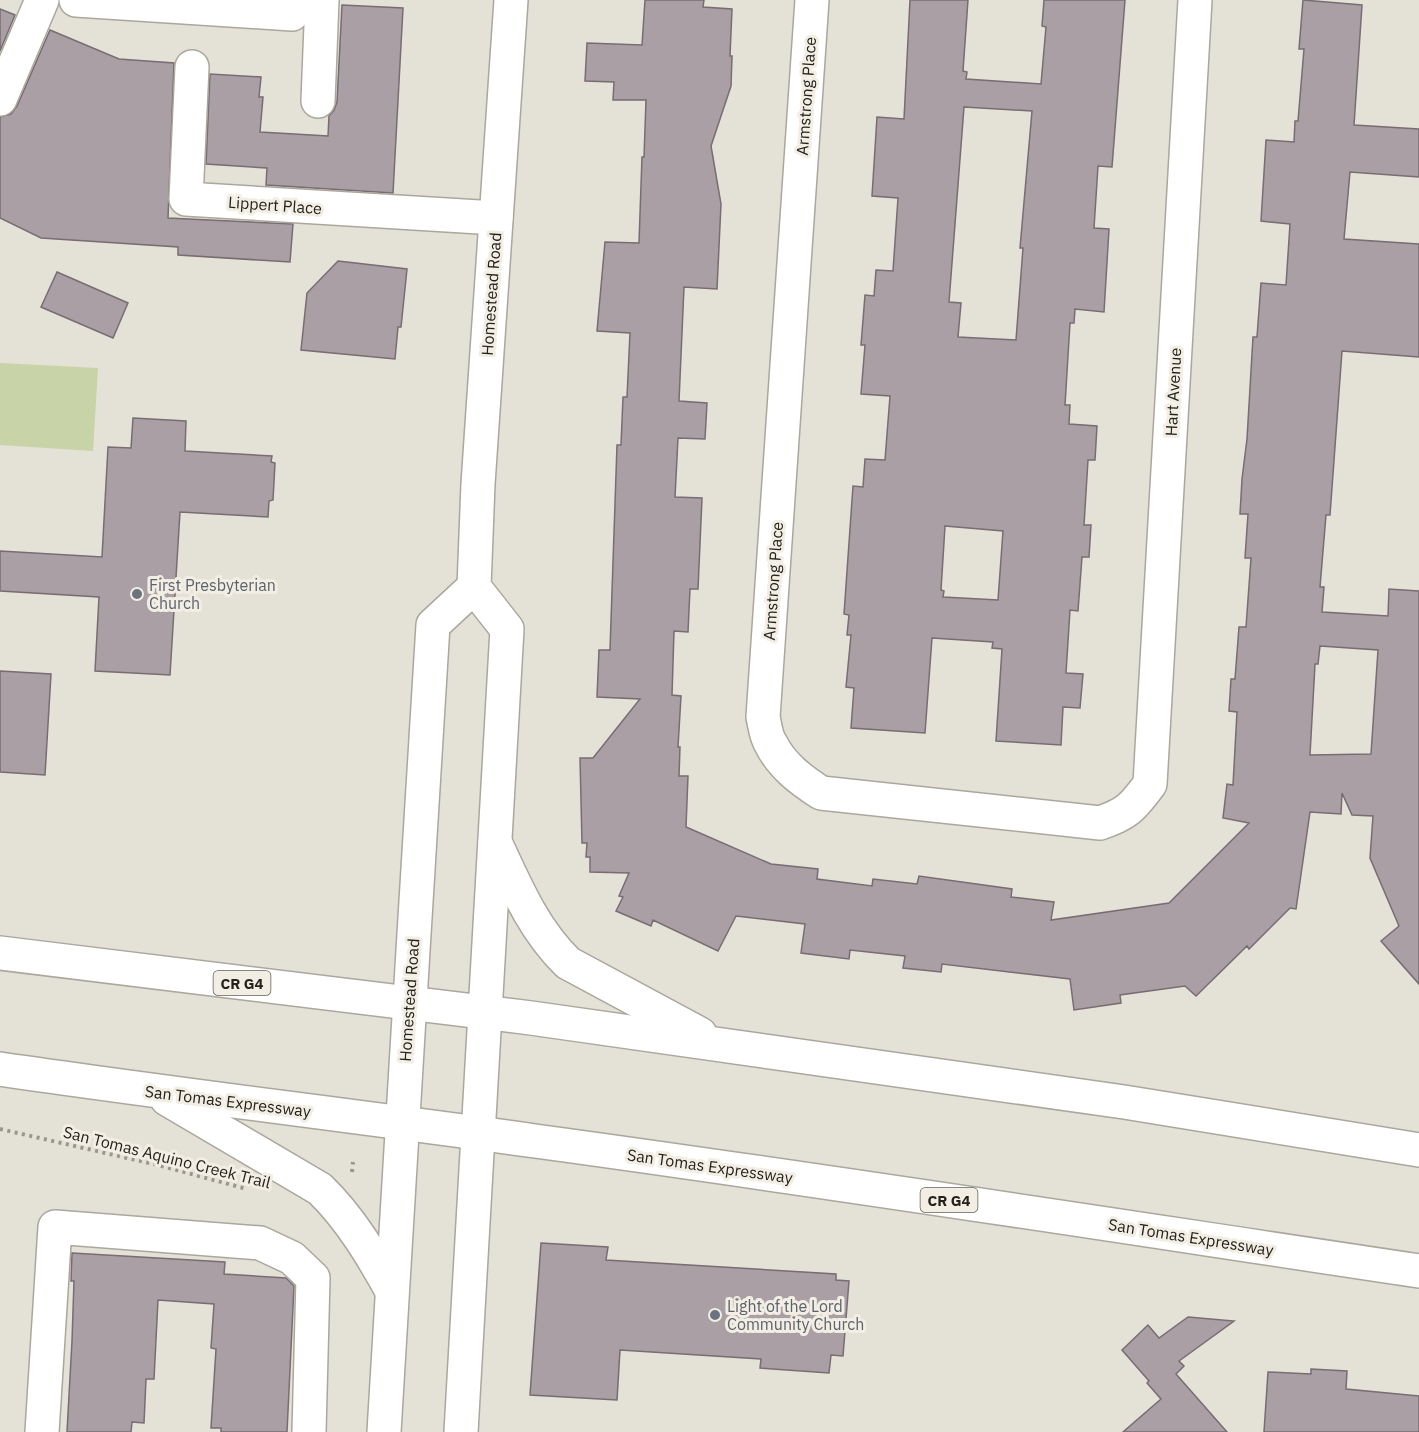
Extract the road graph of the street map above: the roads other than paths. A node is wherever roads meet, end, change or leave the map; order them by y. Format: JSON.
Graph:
{"nodes":[{"id":1,"x":42,"y":0,"type":"edge"},
{"id":2,"x":76,"y":0,"type":"edge"},
{"id":3,"x":305,"y":0,"type":"edge"},
{"id":4,"x":322,"y":0,"type":"edge"},
{"id":5,"x":511,"y":0,"type":"edge"},
{"id":6,"x":812,"y":0,"type":"edge"},
{"id":7,"x":1195,"y":0,"type":"edge"},
{"id":8,"x":192,"y":66,"type":"dead end"},
{"id":9,"x":0,"y":99,"type":"edge"},
{"id":10,"x":318,"y":101,"type":"dead end"},
{"id":11,"x":496,"y":218,"type":"junction"},
{"id":12,"x":474,"y":587,"type":"junction"},
{"id":13,"x":1150,"y":784,"type":"joint"},
{"id":14,"x":495,"y":842,"type":"junction"},
{"id":15,"x":0,"y":953,"type":"edge"},
{"id":16,"x":408,"y":1003,"type":"junction"},
{"id":17,"x":484,"y":1012,"type":"junction"},
{"id":18,"x":723,"y":1046,"type":"junction"},
{"id":19,"x":0,"y":1069,"type":"edge"},
{"id":20,"x":156,"y":1092,"type":"junction"},
{"id":21,"x":401,"y":1124,"type":"junction"},
{"id":22,"x":478,"y":1134,"type":"junction"},
{"id":23,"x":1419,"y":1150,"type":"edge"},
{"id":24,"x":1419,"y":1271,"type":"edge"},
{"id":25,"x":392,"y":1291,"type":"junction"},
{"id":26,"x":42,"y":1432,"type":"edge"},
{"id":27,"x":309,"y":1432,"type":"edge"},
{"id":28,"x":384,"y":1432,"type":"edge"},
{"id":29,"x":460,"y":1432,"type":"edge"}],
"edges":[{"from":1,"to":9,"type":"main road"},
{"from":2,"to":3,"type":"main road"},
{"from":4,"to":10,"type":"main road"},
{"from":5,"to":11,"type":"main road","name":"Homestead Road"},
{"from":6,"to":13,"type":"main road","name":"Armstrong Place"},
{"from":7,"to":13,"type":"main road","name":"Hart Avenue"},
{"from":8,"to":11,"type":"main road","name":"Lippert Place"},
{"from":11,"to":12,"type":"main road","name":"Homestead Road"},
{"from":12,"to":14,"type":"main road"},
{"from":12,"to":16,"type":"main road","name":"Homestead Road"},
{"from":14,"to":17,"type":"main road"},
{"from":14,"to":18,"type":"main road"},
{"from":15,"to":16,"type":"main road","number":"CR G4"},
{"from":16,"to":17,"type":"main road","number":"CR G4"},
{"from":16,"to":21,"type":"main road","name":"Homestead Road"},
{"from":17,"to":18,"type":"main road","number":"CR G4"},
{"from":17,"to":22,"type":"main road"},
{"from":18,"to":23,"type":"main road","number":"CR G4"},
{"from":19,"to":20,"type":"main road","name":"San Tomas Expressway","number":"CR G4"},
{"from":20,"to":21,"type":"main road","name":"San Tomas Expressway","number":"CR G4"},
{"from":20,"to":25,"type":"main road"},
{"from":21,"to":22,"type":"main road","name":"San Tomas Expressway","number":"CR G4"},
{"from":21,"to":25,"type":"main road","name":"Homestead Road"},
{"from":22,"to":24,"type":"main road","name":"San Tomas Expressway","number":"CR G4"},
{"from":22,"to":29,"type":"main road"},
{"from":25,"to":28,"type":"main road","name":"Homestead Road"},
{"from":26,"to":27,"type":"main road"}]}
